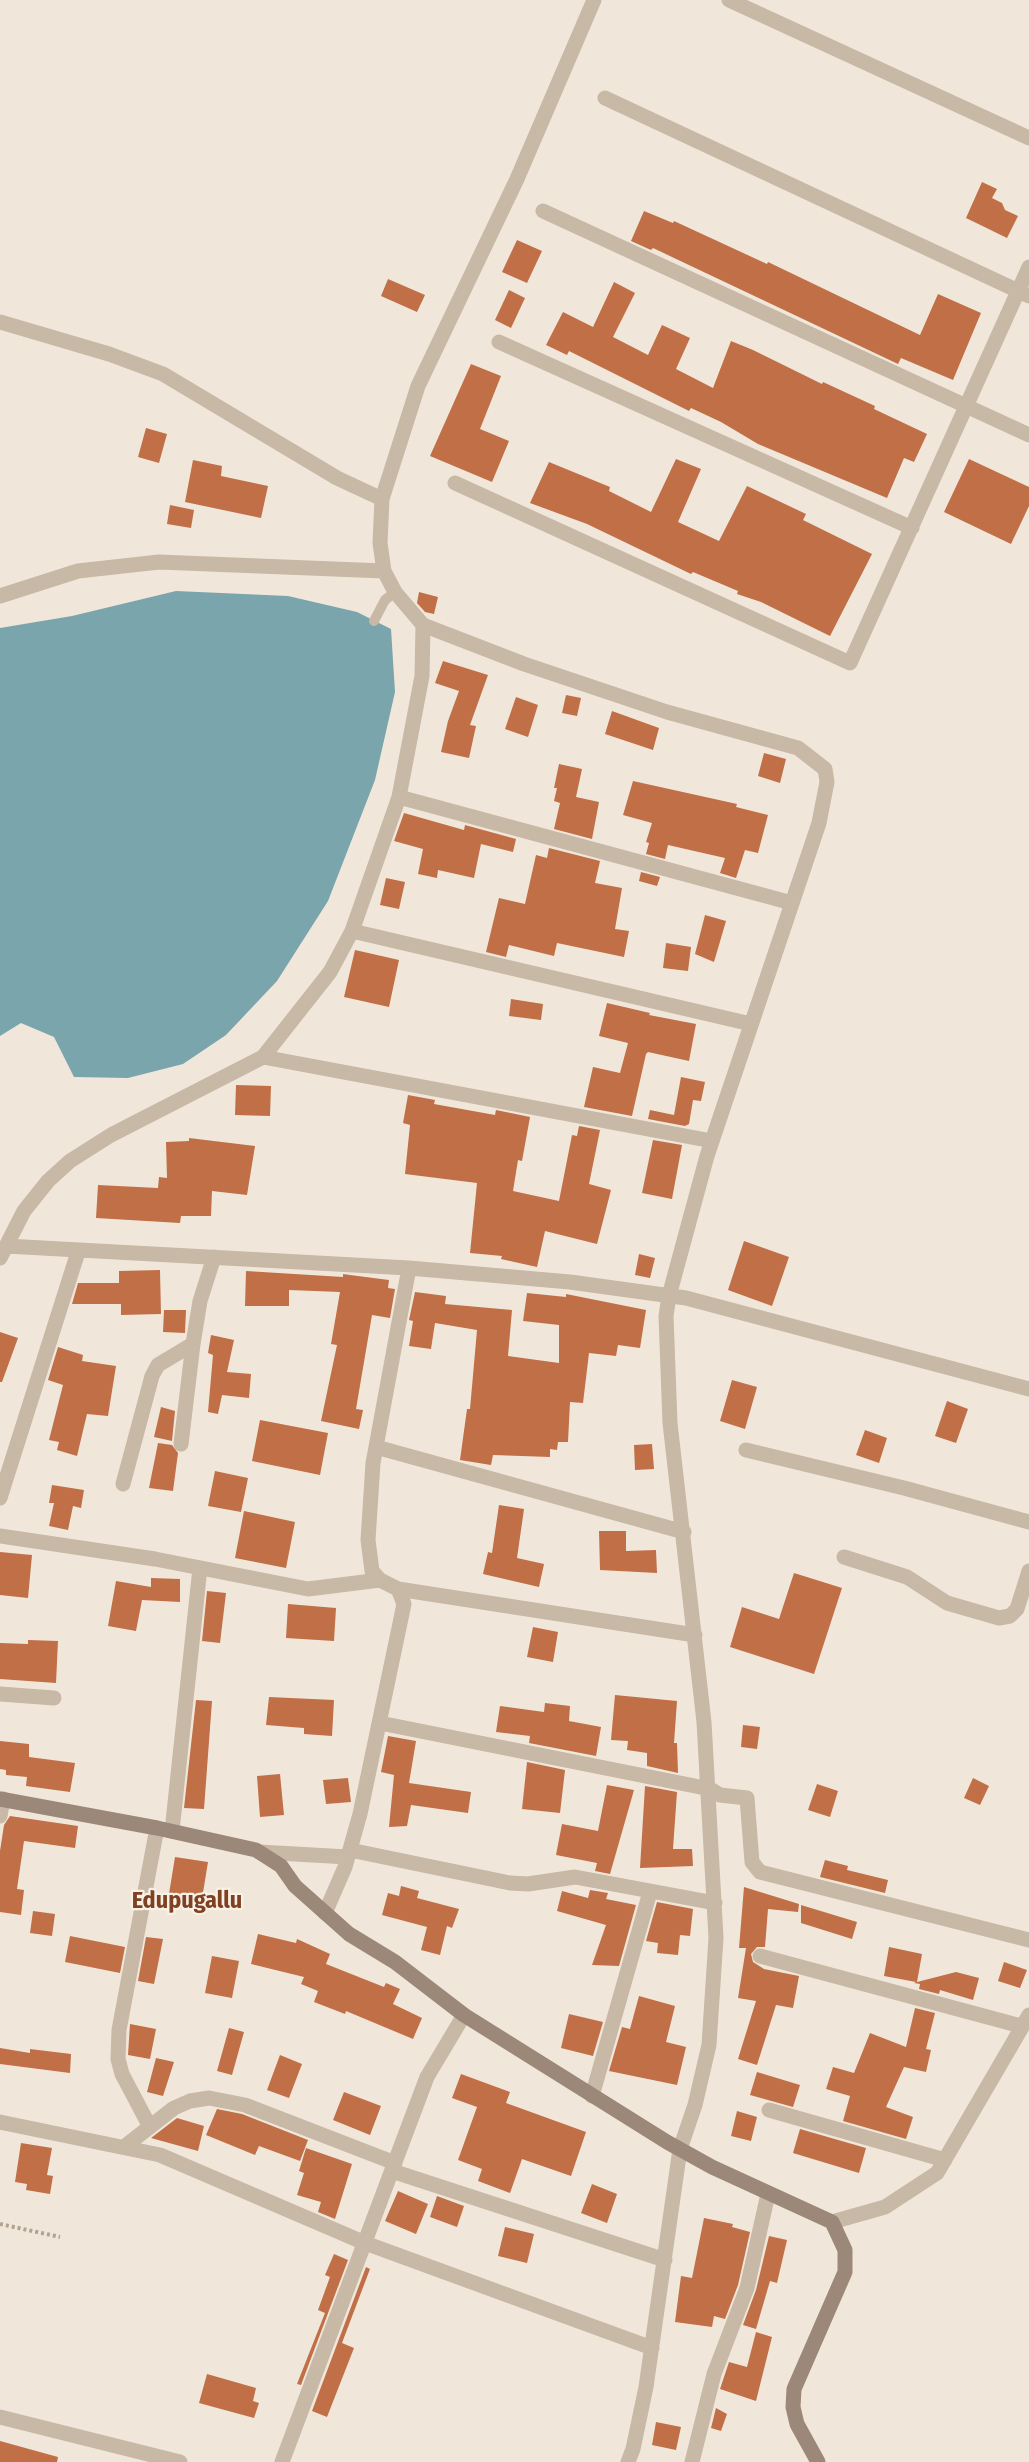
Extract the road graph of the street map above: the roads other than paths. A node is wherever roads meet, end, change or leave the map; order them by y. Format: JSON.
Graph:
{"nodes":[{"id":1,"x":594,"y":0,"type":"edge"},
{"id":2,"x":729,"y":0,"type":"edge"},
{"id":3,"x":605,"y":98,"type":"dead end"},
{"id":4,"x":1029,"y":138,"type":"edge"},
{"id":5,"x":543,"y":211,"type":"dead end"},
{"id":6,"x":1029,"y":267,"type":"edge"},
{"id":7,"x":1024,"y":293,"type":"edge"},
{"id":8,"x":0,"y":322,"type":"edge"},
{"id":9,"x":499,"y":342,"type":"dead end"},
{"id":10,"x":966,"y":406,"type":"junction"},
{"id":11,"x":1029,"y":435,"type":"edge"},
{"id":12,"x":455,"y":483,"type":"dead end"},
{"id":13,"x":382,"y":500,"type":"junction"},
{"id":14,"x":912,"y":528,"type":"junction"},
{"id":15,"x":384,"y":571,"type":"junction"},
{"id":16,"x":395,"y":592,"type":"junction"},
{"id":17,"x":0,"y":596,"type":"edge"},
{"id":18,"x":374,"y":621,"type":"dead end"},
{"id":19,"x":423,"y":625,"type":"junction"},
{"id":20,"x":399,"y":797,"type":"junction"},
{"id":21,"x":792,"y":903,"type":"junction"},
{"id":22,"x":352,"y":931,"type":"junction"},
{"id":23,"x":751,"y":1024,"type":"junction"},
{"id":24,"x":263,"y":1057,"type":"junction"},
{"id":25,"x":712,"y":1141,"type":"junction"},
{"id":26,"x":3,"y":1252,"type":"edge"},
{"id":27,"x":78,"y":1252,"type":"junction"},
{"id":28,"x":214,"y":1257,"type":"junction"},
{"id":29,"x":410,"y":1268,"type":"junction"},
{"id":30,"x":669,"y":1296,"type":"junction"},
{"id":31,"x":192,"y":1344,"type":"junction"},
{"id":32,"x":1029,"y":1389,"type":"edge"},
{"id":33,"x":181,"y":1444,"type":"dead end"},
{"id":34,"x":376,"y":1447,"type":"junction"},
{"id":35,"x":746,"y":1450,"type":"dead end"},
{"id":36,"x":123,"y":1484,"type":"dead end"},
{"id":37,"x":0,"y":1498,"type":"edge"},
{"id":38,"x":1029,"y":1522,"type":"edge"},
{"id":39,"x":684,"y":1532,"type":"junction"},
{"id":40,"x":0,"y":1536,"type":"edge"},
{"id":41,"x":844,"y":1557,"type":"dead end"},
{"id":42,"x":200,"y":1568,"type":"junction"},
{"id":43,"x":1029,"y":1571,"type":"edge"},
{"id":44,"x":380,"y":1580,"type":"junction"},
{"id":45,"x":398,"y":1589,"type":"junction"},
{"id":46,"x":695,"y":1635,"type":"junction"},
{"id":47,"x":0,"y":1694,"type":"edge"},
{"id":48,"x":54,"y":1698,"type":"dead end"},
{"id":49,"x":380,"y":1723,"type":"junction"},
{"id":50,"x":715,"y":1792,"type":"junction"},
{"id":51,"x":1,"y":1799,"type":"edge"},
{"id":52,"x":0,"y":1816,"type":"edge"},
{"id":53,"x":157,"y":1828,"type":"junction"},
{"id":54,"x":172,"y":1832,"type":"junction"},
{"id":55,"x":259,"y":1852,"type":"junction"},
{"id":56,"x":349,"y":1853,"type":"junction"},
{"id":57,"x":650,"y":1892,"type":"junction"},
{"id":58,"x":715,"y":1903,"type":"junction"},
{"id":59,"x":325,"y":1913,"type":"junction"},
{"id":60,"x":1029,"y":1940,"type":"edge"},
{"id":61,"x":760,"y":1956,"type":"dead end"},
{"id":62,"x":464,"y":2015,"type":"junction"},
{"id":63,"x":1025,"y":2021,"type":"edge"},
{"id":64,"x":592,"y":2096,"type":"junction"},
{"id":65,"x":769,"y":2110,"type":"dead end"},
{"id":66,"x":0,"y":2121,"type":"edge"},
{"id":67,"x":150,"y":2127,"type":"junction"},
{"id":68,"x":124,"y":2147,"type":"junction"},
{"id":69,"x":680,"y":2149,"type":"junction"},
{"id":70,"x":945,"y":2160,"type":"junction"},
{"id":71,"x":393,"y":2167,"type":"junction"},
{"id":72,"x":768,"y":2194,"type":"junction"},
{"id":73,"x":832,"y":2222,"type":"junction"},
{"id":74,"x":365,"y":2243,"type":"junction"},
{"id":75,"x":665,"y":2260,"type":"junction"},
{"id":76,"x":652,"y":2348,"type":"junction"},
{"id":77,"x":0,"y":2417,"type":"edge"},
{"id":78,"x":180,"y":2462,"type":"edge"},
{"id":79,"x":282,"y":2462,"type":"edge"},
{"id":80,"x":628,"y":2462,"type":"edge"},
{"id":81,"x":692,"y":2462,"type":"edge"},
{"id":82,"x":818,"y":2462,"type":"edge"}],
"edges":[{"from":1,"to":13,"type":"street"},
{"from":2,"to":4,"type":"street"},
{"from":3,"to":7,"type":"street"},
{"from":5,"to":10,"type":"street"},
{"from":6,"to":7,"type":"street"},
{"from":7,"to":10,"type":"street"},
{"from":8,"to":13,"type":"street"},
{"from":9,"to":14,"type":"street"},
{"from":10,"to":11,"type":"street"},
{"from":10,"to":14,"type":"street"},
{"from":12,"to":14,"type":"street"},
{"from":13,"to":15,"type":"street"},
{"from":15,"to":16,"type":"street"},
{"from":15,"to":17,"type":"street"},
{"from":16,"to":18,"type":"lane"},
{"from":16,"to":19,"type":"street"},
{"from":19,"to":20,"type":"street"},
{"from":19,"to":21,"type":"street"},
{"from":20,"to":21,"type":"street"},
{"from":20,"to":22,"type":"street"},
{"from":21,"to":23,"type":"street"},
{"from":22,"to":23,"type":"street"},
{"from":22,"to":24,"type":"street"},
{"from":23,"to":25,"type":"street"},
{"from":24,"to":25,"type":"street"},
{"from":24,"to":26,"type":"street"},
{"from":25,"to":30,"type":"street"},
{"from":26,"to":27,"type":"street"},
{"from":27,"to":28,"type":"street"},
{"from":27,"to":37,"type":"street"},
{"from":28,"to":29,"type":"street"},
{"from":28,"to":31,"type":"street"},
{"from":29,"to":30,"type":"street"},
{"from":29,"to":34,"type":"street"},
{"from":30,"to":32,"type":"street"},
{"from":30,"to":39,"type":"street"},
{"from":31,"to":33,"type":"street"},
{"from":31,"to":36,"type":"street"},
{"from":34,"to":39,"type":"street"},
{"from":34,"to":44,"type":"street"},
{"from":35,"to":38,"type":"street"},
{"from":39,"to":46,"type":"street"},
{"from":40,"to":42,"type":"street"},
{"from":41,"to":43,"type":"street"},
{"from":42,"to":44,"type":"street"},
{"from":42,"to":54,"type":"street"},
{"from":44,"to":45,"type":"street"},
{"from":45,"to":46,"type":"street"},
{"from":45,"to":49,"type":"street"},
{"from":46,"to":50,"type":"street"},
{"from":47,"to":48,"type":"street"},
{"from":49,"to":50,"type":"street"},
{"from":49,"to":56,"type":"street"},
{"from":50,"to":58,"type":"street"},
{"from":50,"to":60,"type":"street"},
{"from":51,"to":52,"type":"street"},
{"from":51,"to":53,"type":"main road"},
{"from":53,"to":54,"type":"main road"},
{"from":53,"to":67,"type":"street"},
{"from":54,"to":55,"type":"main road"},
{"from":55,"to":56,"type":"street"},
{"from":55,"to":59,"type":"main road"},
{"from":56,"to":57,"type":"street"},
{"from":56,"to":59,"type":"street"},
{"from":57,"to":58,"type":"street"},
{"from":57,"to":64,"type":"street"},
{"from":58,"to":69,"type":"street"},
{"from":59,"to":62,"type":"main road"},
{"from":61,"to":63,"type":"street"},
{"from":62,"to":64,"type":"main road"},
{"from":62,"to":71,"type":"street"},
{"from":63,"to":70,"type":"street"},
{"from":64,"to":69,"type":"main road"},
{"from":65,"to":70,"type":"street"},
{"from":66,"to":68,"type":"street"},
{"from":67,"to":68,"type":"street"},
{"from":67,"to":71,"type":"street"},
{"from":68,"to":74,"type":"street"},
{"from":69,"to":72,"type":"main road"},
{"from":69,"to":75,"type":"street"},
{"from":70,"to":73,"type":"street"},
{"from":71,"to":74,"type":"street"},
{"from":71,"to":75,"type":"street"},
{"from":72,"to":73,"type":"main road"},
{"from":72,"to":81,"type":"street"},
{"from":73,"to":82,"type":"main road"},
{"from":74,"to":76,"type":"street"},
{"from":74,"to":79,"type":"street"},
{"from":75,"to":76,"type":"street"},
{"from":76,"to":80,"type":"street"},
{"from":77,"to":78,"type":"street"}]}
